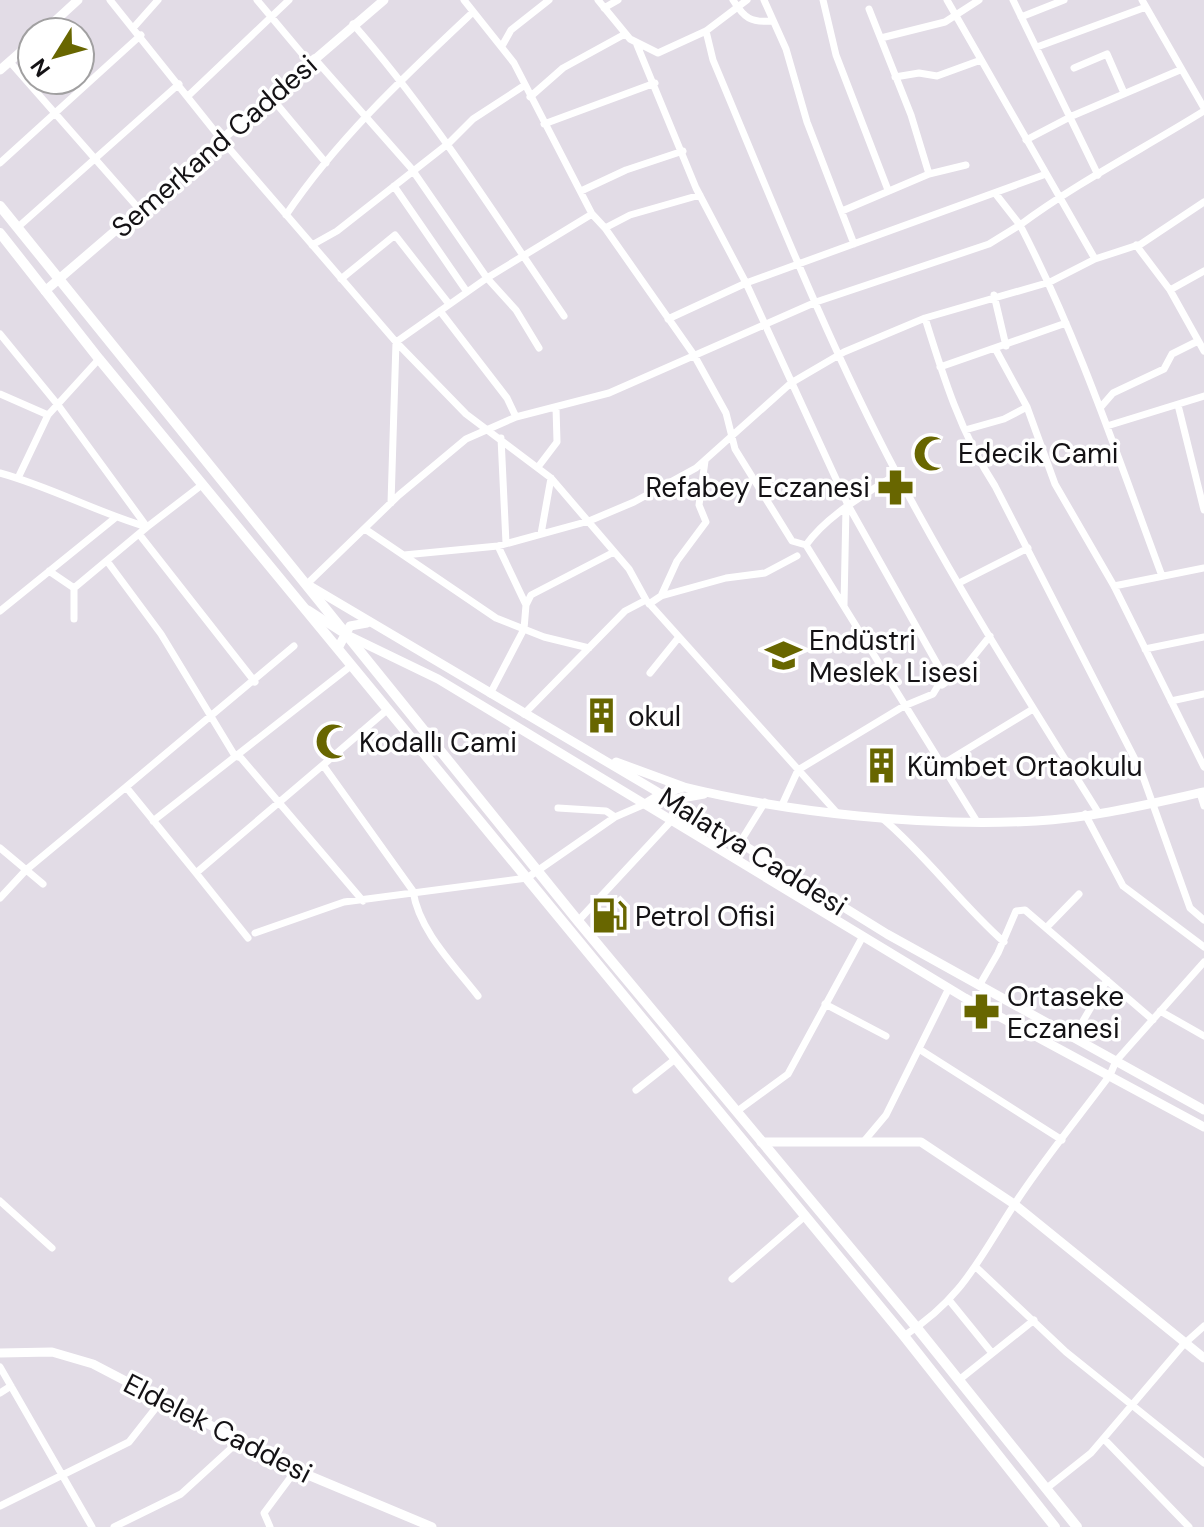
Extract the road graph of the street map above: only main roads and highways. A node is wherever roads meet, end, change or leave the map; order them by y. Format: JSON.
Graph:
{"nodes":[{"id":1,"x":0,"y":206,"type":"edge"},
{"id":2,"x":0,"y":233,"type":"edge"},
{"id":3,"x":4,"y":245,"type":"edge"},
{"id":4,"x":1055,"y":1527,"type":"edge"},
{"id":5,"x":1077,"y":1527,"type":"edge"}],
"edges":[{"from":1,"to":5,"type":"main road"},
{"from":2,"to":3,"type":"main road"},
{"from":3,"to":4,"type":"main road"}]}
